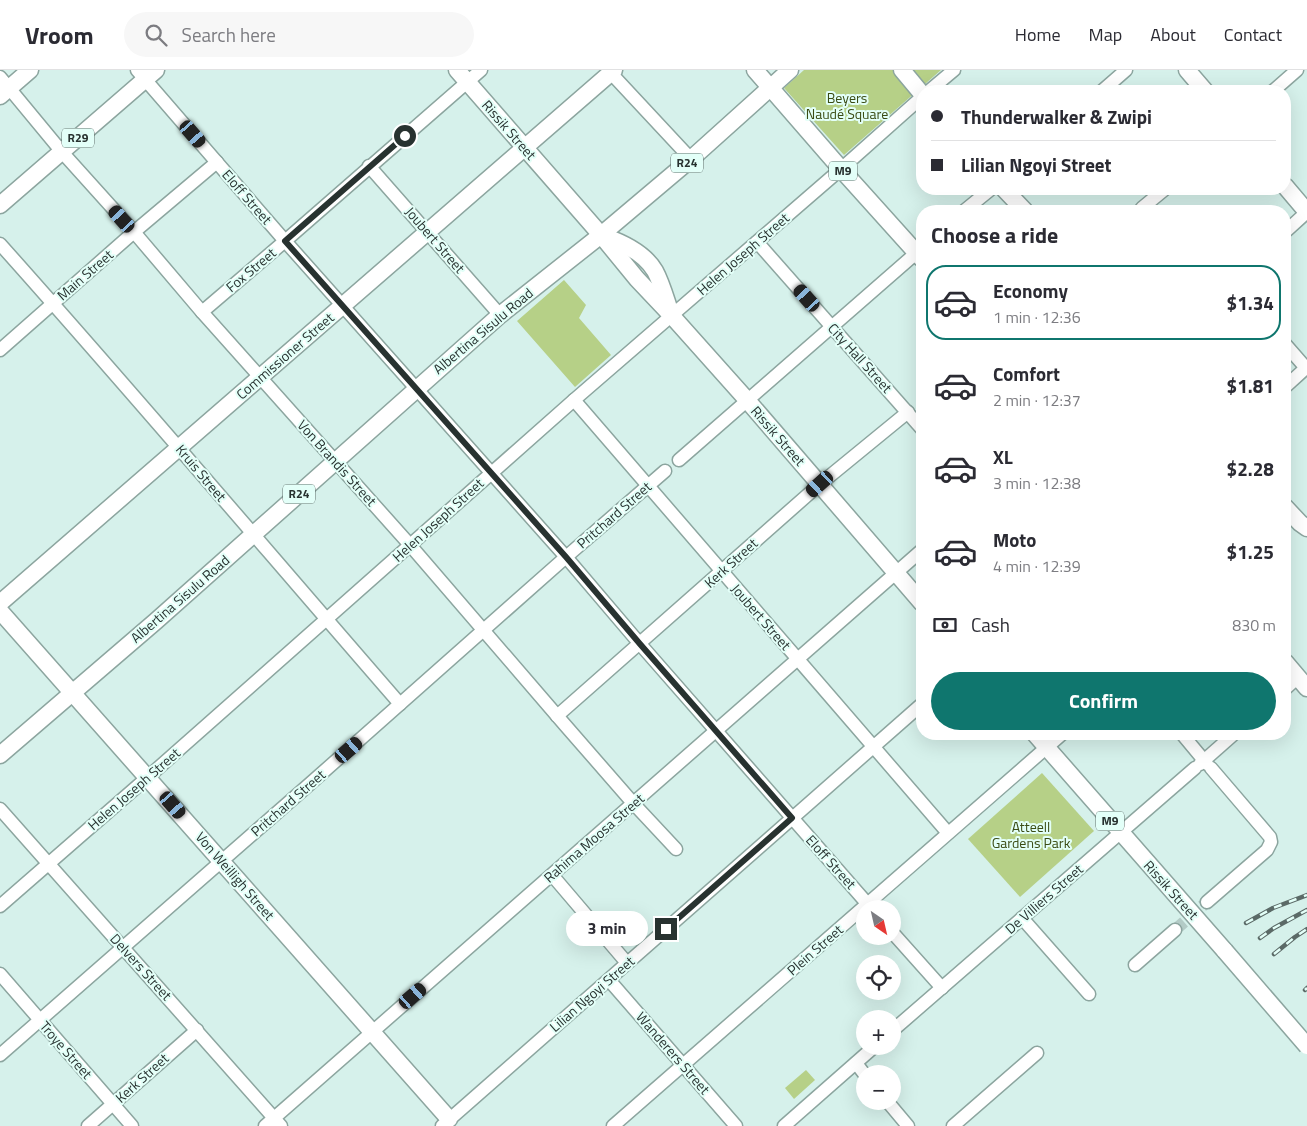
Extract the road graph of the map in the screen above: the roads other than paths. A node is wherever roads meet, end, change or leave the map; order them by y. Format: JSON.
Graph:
{"nodes":[{"id":1,"x":30,"y":70,"type":"edge"},
{"id":2,"x":481,"y":70,"type":"edge"},
{"id":3,"x":755,"y":70,"type":"edge"},
{"id":4,"x":790,"y":70,"type":"edge"},
{"id":5,"x":902,"y":70,"type":"edge"},
{"id":6,"x":954,"y":70,"type":"edge"},
{"id":7,"x":1126,"y":70,"type":"edge"},
{"id":8,"x":1187,"y":70,"type":"edge"},
{"id":9,"x":1296,"y":70,"type":"edge"},
{"id":10,"x":611,"y":71,"type":"edge"},
{"id":11,"x":146,"y":73,"type":"edge"},
{"id":12,"x":462,"y":76,"type":"edge"},
{"id":13,"x":937,"y":85,"type":"edge"},
{"id":14,"x":1109,"y":85,"type":"edge"},
{"id":15,"x":1200,"y":85,"type":"edge"},
{"id":16,"x":1280,"y":85,"type":"edge"},
{"id":17,"x":3,"y":87,"type":"edge"},
{"id":18,"x":770,"y":88,"type":"junction"},
{"id":19,"x":916,"y":88,"type":"edge"},
{"id":20,"x":916,"y":101,"type":"edge"},
{"id":21,"x":524,"y":148,"type":"junction"},
{"id":22,"x":62,"y":152,"type":"junction"},
{"id":23,"x":691,"y":159,"type":"junction"},
{"id":24,"x":217,"y":162,"type":"junction"},
{"id":25,"x":369,"y":166,"type":"junction"},
{"id":26,"x":842,"y":169,"type":"junction"},
{"id":27,"x":1291,"y":193,"type":"edge"},
{"id":28,"x":984,"y":195,"type":"edge"},
{"id":29,"x":1010,"y":195,"type":"edge"},
{"id":30,"x":1158,"y":195,"type":"edge"},
{"id":31,"x":0,"y":205,"type":"edge"},
{"id":32,"x":971,"y":205,"type":"edge"},
{"id":33,"x":1019,"y":205,"type":"edge"},
{"id":34,"x":1146,"y":205,"type":"edge"},
{"id":35,"x":1307,"y":212,"type":"edge"},
{"id":36,"x":1291,"y":227,"type":"edge"},
{"id":37,"x":428,"y":231,"type":"junction"},
{"id":38,"x":134,"y":232,"type":"junction"},
{"id":39,"x":601,"y":235,"type":"junction"},
{"id":40,"x":285,"y":241,"type":"junction"},
{"id":41,"x":757,"y":242,"type":"junction"},
{"id":42,"x":0,"y":244,"type":"edge"},
{"id":43,"x":916,"y":248,"type":"edge"},
{"id":44,"x":916,"y":257,"type":"edge"},
{"id":45,"x":53,"y":303,"type":"junction"},
{"id":46,"x":343,"y":306,"type":"junction"},
{"id":47,"x":202,"y":312,"type":"junction"},
{"id":48,"x":500,"y":315,"type":"junction"},
{"id":49,"x":672,"y":316,"type":"junction"},
{"id":50,"x":832,"y":326,"type":"junction"},
{"id":51,"x":0,"y":350,"type":"edge"},
{"id":52,"x":1291,"y":351,"type":"edge"},
{"id":53,"x":1307,"y":368,"type":"edge"},
{"id":54,"x":260,"y":377,"type":"junction"},
{"id":55,"x":1291,"y":381,"type":"edge"},
{"id":56,"x":416,"y":389,"type":"junction"},
{"id":57,"x":574,"y":400,"type":"junction"},
{"id":58,"x":747,"y":400,"type":"junction"},
{"id":59,"x":908,"y":412,"type":"junction"},
{"id":60,"x":916,"y":422,"type":"edge"},
{"id":61,"x":179,"y":448,"type":"junction"},
{"id":62,"x":679,"y":460,"type":"dead end"},
{"id":63,"x":336,"y":461,"type":"junction"},
{"id":64,"x":666,"y":472,"type":"dead end"},
{"id":65,"x":490,"y":473,"type":"junction"},
{"id":66,"x":820,"y":484,"type":"junction"},
{"id":67,"x":648,"y":486,"type":"junction"},
{"id":68,"x":1291,"y":513,"type":"edge"},
{"id":69,"x":1307,"y":528,"type":"edge"},
{"id":70,"x":253,"y":535,"type":"junction"},
{"id":71,"x":410,"y":545,"type":"junction"},
{"id":72,"x":916,"y":556,"type":"edge"},
{"id":73,"x":566,"y":557,"type":"junction"},
{"id":74,"x":722,"y":571,"type":"junction"},
{"id":75,"x":896,"y":574,"type":"junction"},
{"id":76,"x":916,"y":596,"type":"edge"},
{"id":77,"x":0,"y":603,"type":"edge"},
{"id":78,"x":0,"y":611,"type":"edge"},
{"id":79,"x":326,"y":618,"type":"junction"},
{"id":80,"x":483,"y":630,"type":"junction"},
{"id":81,"x":640,"y":644,"type":"junction"},
{"id":82,"x":798,"y":659,"type":"junction"},
{"id":83,"x":1291,"y":669,"type":"edge"},
{"id":84,"x":1302,"y":683,"type":"edge"},
{"id":85,"x":73,"y":692,"type":"junction"},
{"id":86,"x":400,"y":704,"type":"junction"},
{"id":87,"x":916,"y":709,"type":"edge"},
{"id":88,"x":557,"y":716,"type":"junction"},
{"id":89,"x":716,"y":731,"type":"junction"},
{"id":90,"x":1040,"y":740,"type":"edge"},
{"id":91,"x":1055,"y":740,"type":"edge"},
{"id":92,"x":1186,"y":740,"type":"edge"},
{"id":93,"x":1228,"y":740,"type":"edge"},
{"id":94,"x":874,"y":747,"type":"junction"},
{"id":95,"x":1046,"y":747,"type":"junction"},
{"id":96,"x":0,"y":755,"type":"edge"},
{"id":97,"x":1204,"y":765,"type":"junction"},
{"id":98,"x":148,"y":777,"type":"junction"},
{"id":99,"x":633,"y":803,"type":"junction"},
{"id":100,"x":0,"y":809,"type":"edge"},
{"id":101,"x":792,"y":818,"type":"junction"},
{"id":102,"x":948,"y":833,"type":"junction"},
{"id":103,"x":1121,"y":833,"type":"junction"},
{"id":104,"x":676,"y":849,"type":"dead end"},
{"id":105,"x":222,"y":861,"type":"junction"},
{"id":106,"x":49,"y":863,"type":"junction"},
{"id":107,"x":552,"y":875,"type":"junction"},
{"id":108,"x":865,"y":900,"type":"edge"},
{"id":109,"x":876,"y":900,"type":"edge"},
{"id":110,"x":1207,"y":902,"type":"tunnel mouth"},
{"id":111,"x":0,"y":906,"type":"edge"},
{"id":112,"x":856,"y":918,"type":"edge"},
{"id":113,"x":1022,"y":918,"type":"junction"},
{"id":114,"x":1175,"y":930,"type":"tunnel mouth"},
{"id":115,"x":901,"y":942,"type":"edge"},
{"id":116,"x":123,"y":947,"type":"junction"},
{"id":117,"x":628,"y":963,"type":"junction"},
{"id":118,"x":1135,"y":965,"type":"dead end"},
{"id":119,"x":0,"y":974,"type":"edge"},
{"id":120,"x":609,"y":980,"type":"junction"},
{"id":121,"x":942,"y":988,"type":"junction"},
{"id":122,"x":1090,"y":994,"type":"dead end"},
{"id":123,"x":40,"y":1020,"type":"junction"},
{"id":124,"x":901,"y":1023,"type":"edge"},
{"id":125,"x":197,"y":1030,"type":"junction"},
{"id":126,"x":372,"y":1032,"type":"junction"},
{"id":127,"x":1307,"y":1046,"type":"edge"},
{"id":128,"x":1037,"y":1053,"type":"dead end"},
{"id":129,"x":0,"y":1055,"type":"edge"},
{"id":130,"x":865,"y":1055,"type":"edge"},
{"id":131,"x":856,"y":1063,"type":"joint"},
{"id":132,"x":683,"y":1065,"type":"junction"},
{"id":133,"x":113,"y":1104,"type":"junction"},
{"id":134,"x":895,"y":1110,"type":"edge"},
{"id":135,"x":273,"y":1123,"type":"edge"},
{"id":136,"x":446,"y":1123,"type":"edge"},
{"id":137,"x":88,"y":1126,"type":"edge"},
{"id":138,"x":132,"y":1126,"type":"edge"},
{"id":139,"x":613,"y":1126,"type":"edge"},
{"id":140,"x":736,"y":1126,"type":"edge"},
{"id":141,"x":784,"y":1126,"type":"edge"},
{"id":142,"x":908,"y":1126,"type":"edge"},
{"id":143,"x":953,"y":1126,"type":"edge"}],
"edges":[{"from":1,"to":17,"type":"main road"},
{"from":2,"to":12,"type":"street","name":"Fox Street"},
{"from":3,"to":18,"type":"main road","number":"M9"},
{"from":4,"to":18,"type":"main road","name":"Albertina Sisulu Road","number":"R24"},
{"from":5,"to":19,"type":"main road"},
{"from":6,"to":13,"type":"street"},
{"from":7,"to":14,"type":"street"},
{"from":8,"to":15,"type":"main road"},
{"from":9,"to":16,"type":"street"},
{"from":10,"to":21,"type":"main road","name":"Commissioner Street"},
{"from":10,"to":23,"type":"street"},
{"from":11,"to":22,"type":"main road","number":"R29"},
{"from":11,"to":24,"type":"street","name":"Eloff Street"},
{"from":12,"to":21,"type":"main road","name":"Rissik Street"},
{"from":12,"to":25,"type":"street","name":"Fox Street"},
{"from":17,"to":22,"type":"street","name":"Von Brandis Street"},
{"from":18,"to":23,"type":"main road","name":"Albertina Sisulu Road","number":"R24"},
{"from":18,"to":26,"type":"main road","number":"M9"},
{"from":20,"to":26,"type":"street","name":"Helen Joseph Street"},
{"from":21,"to":37,"type":"main road","name":"Commissioner Street"},
{"from":21,"to":39,"type":"main road","name":"Rissik Street"},
{"from":22,"to":31,"type":"main road","number":"R29"},
{"from":22,"to":38,"type":"street","name":"Von Brandis Street"},
{"from":23,"to":39,"type":"main road","name":"Albertina Sisulu Road","number":"R24"},
{"from":24,"to":38,"type":"street","name":"Main Street"},
{"from":24,"to":40,"type":"street","name":"Eloff Street"},
{"from":25,"to":37,"type":"street","name":"Joubert Street"},
{"from":25,"to":40,"type":"street","name":"Fox Street"},
{"from":26,"to":41,"type":"street","name":"Helen Joseph Street"},
{"from":26,"to":43,"type":"main road","number":"M9"},
{"from":27,"to":35,"type":"main road"},
{"from":28,"to":32,"type":"street"},
{"from":29,"to":33,"type":"main road"},
{"from":30,"to":34,"type":"street"},
{"from":35,"to":36,"type":"street"},
{"from":37,"to":46,"type":"main road","name":"Commissioner Street"},
{"from":37,"to":48,"type":"street","name":"Joubert Street"},
{"from":38,"to":45,"type":"street","name":"Main Street"},
{"from":38,"to":47,"type":"street","name":"Von Brandis Street"},
{"from":39,"to":48,"type":"main road","name":"Albertina Sisulu Road","number":"R24"},
{"from":39,"to":49,"type":"main road","name":"Rissik Street"},
{"from":40,"to":46,"type":"street","name":"Eloff Street"},
{"from":40,"to":47,"type":"street","name":"Fox Street"},
{"from":41,"to":49,"type":"street","name":"Helen Joseph Street"},
{"from":41,"to":50,"type":"street","name":"City Hall Street"},
{"from":42,"to":45,"type":"street","name":"Kruis Street"},
{"from":44,"to":50,"type":"street"},
{"from":45,"to":51,"type":"street","name":"Main Street"},
{"from":45,"to":61,"type":"street","name":"Kruis Street"},
{"from":46,"to":54,"type":"main road","name":"Commissioner Street"},
{"from":46,"to":56,"type":"street","name":"Eloff Street"},
{"from":47,"to":54,"type":"street","name":"Von Brandis Street"},
{"from":48,"to":56,"type":"main road","name":"Albertina Sisulu Road","number":"R24"},
{"from":49,"to":57,"type":"street","name":"Helen Joseph Street"},
{"from":49,"to":58,"type":"main road","name":"Rissik Street"},
{"from":50,"to":58,"type":"street"},
{"from":50,"to":59,"type":"street","name":"City Hall Street"},
{"from":52,"to":53,"type":"street"},
{"from":53,"to":55,"type":"street"},
{"from":54,"to":61,"type":"main road","name":"Commissioner Street"},
{"from":54,"to":63,"type":"street","name":"Von Brandis Street"},
{"from":56,"to":63,"type":"main road","name":"Albertina Sisulu Road","number":"R24"},
{"from":56,"to":65,"type":"street","name":"Eloff Street"},
{"from":57,"to":65,"type":"street","name":"Helen Joseph Street"},
{"from":57,"to":67,"type":"street","name":"Joubert Street"},
{"from":58,"to":62,"type":"street"},
{"from":58,"to":66,"type":"main road","name":"Rissik Street"},
{"from":59,"to":60,"type":"street","name":"City Hall Street"},
{"from":59,"to":66,"type":"street","name":"Kerk Street"},
{"from":61,"to":70,"type":"street","name":"Kruis Street"},
{"from":61,"to":77,"type":"main road","name":"Commissioner Street"},
{"from":63,"to":70,"type":"main road","name":"Albertina Sisulu Road","number":"R24"},
{"from":63,"to":71,"type":"street","name":"Von Brandis Street"},
{"from":64,"to":67,"type":"street","name":"Pritchard Street"},
{"from":65,"to":71,"type":"street","name":"Helen Joseph Street"},
{"from":65,"to":73,"type":"street","name":"Eloff Street"},
{"from":66,"to":74,"type":"street","name":"Kerk Street"},
{"from":66,"to":75,"type":"main road","name":"Rissik Street"},
{"from":67,"to":73,"type":"street","name":"Pritchard Street"},
{"from":67,"to":74,"type":"street","name":"Joubert Street"},
{"from":68,"to":69,"type":"main road"},
{"from":70,"to":79,"type":"street","name":"Kruis Street"},
{"from":70,"to":85,"type":"main road","name":"Albertina Sisulu Road","number":"R24"},
{"from":71,"to":79,"type":"street","name":"Helen Joseph Street"},
{"from":71,"to":80,"type":"street","name":"Von Brandis Street"},
{"from":72,"to":75,"type":"street","name":"Rahima Moosa Street"},
{"from":73,"to":80,"type":"street","name":"Pritchard Street"},
{"from":73,"to":81,"type":"street","name":"Eloff Street"},
{"from":74,"to":81,"type":"street","name":"Kerk Street"},
{"from":74,"to":82,"type":"street","name":"Joubert Street"},
{"from":75,"to":76,"type":"main road","name":"Rissik Street"},
{"from":75,"to":82,"type":"street","name":"Rahima Moosa Street"},
{"from":78,"to":85,"type":"main road","name":"Von Weilligh Street"},
{"from":79,"to":86,"type":"street","name":"Kruis Street"},
{"from":79,"to":98,"type":"street","name":"Helen Joseph Street"},
{"from":80,"to":86,"type":"street","name":"Pritchard Street"},
{"from":80,"to":88,"type":"street","name":"Von Brandis Street"},
{"from":81,"to":88,"type":"street","name":"Kerk Street"},
{"from":81,"to":89,"type":"street","name":"Eloff Street"},
{"from":82,"to":89,"type":"street","name":"Rahima Moosa Street"},
{"from":82,"to":94,"type":"street","name":"Joubert Street"},
{"from":83,"to":84,"type":"main road"},
{"from":85,"to":96,"type":"main road","name":"Albertina Sisulu Road","number":"R24"},
{"from":85,"to":98,"type":"main road","name":"Von Weilligh Street"},
{"from":86,"to":105,"type":"street","name":"Pritchard Street"},
{"from":87,"to":94,"type":"street","name":"Lilian Ngoyi Street"},
{"from":88,"to":99,"type":"street","name":"Von Brandis Street"},
{"from":89,"to":99,"type":"street","name":"Rahima Moosa Street"},
{"from":89,"to":101,"type":"street","name":"Eloff Street"},
{"from":90,"to":95,"type":"main road","name":"Rissik Street","number":"M9"},
{"from":91,"to":95,"type":"street","name":"Plein Street"},
{"from":92,"to":97,"type":"street"},
{"from":93,"to":97,"type":"street","name":"De Villiers Street"},
{"from":94,"to":101,"type":"street","name":"Lilian Ngoyi Street"},
{"from":94,"to":102,"type":"street","name":"Joubert Street"},
{"from":95,"to":102,"type":"street","name":"Plein Street"},
{"from":95,"to":103,"type":"main road","name":"Rissik Street","number":"M9"},
{"from":97,"to":103,"type":"street","name":"De Villiers Street"},
{"from":97,"to":110,"type":"street"},
{"from":98,"to":105,"type":"main road","name":"Von Weilligh Street"},
{"from":98,"to":106,"type":"street","name":"Helen Joseph Street"},
{"from":99,"to":104,"type":"street","name":"Von Brandis Street"},
{"from":99,"to":107,"type":"street","name":"Rahima Moosa Street"},
{"from":100,"to":106,"type":"street","name":"Delvers Street"},
{"from":101,"to":108,"type":"street","name":"Eloff Street"},
{"from":101,"to":117,"type":"street","name":"Lilian Ngoyi Street"},
{"from":102,"to":109,"type":"street","name":"Plein Street"},
{"from":103,"to":113,"type":"street","name":"De Villiers Street"},
{"from":103,"to":127,"type":"main road","name":"Rissik Street","number":"M9","bridge":true},
{"from":105,"to":116,"type":"street","name":"Pritchard Street"},
{"from":105,"to":126,"type":"main road","name":"Von Weilligh Street"},
{"from":106,"to":111,"type":"street","name":"Helen Joseph Street"},
{"from":106,"to":116,"type":"street","name":"Delvers Street"},
{"from":107,"to":117,"type":"street"},
{"from":107,"to":126,"type":"street","name":"Rahima Moosa Street"},
{"from":112,"to":132,"type":"street","name":"Plein Street"},
{"from":113,"to":121,"type":"street","name":"De Villiers Street"},
{"from":113,"to":122,"type":"street"},
{"from":114,"to":118,"type":"street"},
{"from":115,"to":121,"type":"street"},
{"from":116,"to":123,"type":"street","name":"Pritchard Street"},
{"from":116,"to":125,"type":"street","name":"Delvers Street"},
{"from":117,"to":120,"type":"street","name":"Lilian Ngoyi Street"},
{"from":119,"to":123,"type":"street","name":"Troye Street"},
{"from":120,"to":132,"type":"street","name":"Wanderers Street"},
{"from":120,"to":136,"type":"street","name":"Lilian Ngoyi Street"},
{"from":121,"to":124,"type":"street","name":"De Villiers Street"},
{"from":123,"to":129,"type":"street","name":"Pritchard Street"},
{"from":123,"to":133,"type":"street","name":"Troye Street"},
{"from":125,"to":133,"type":"street","name":"Kerk Street"},
{"from":125,"to":135,"type":"street","name":"Delvers Street"},
{"from":126,"to":135,"type":"street","name":"Rahima Moosa Street"},
{"from":126,"to":136,"type":"main road","name":"Von Weilligh Street"},
{"from":128,"to":143,"type":"street"},
{"from":130,"to":131,"type":"street"},
{"from":131,"to":141,"type":"street"},
{"from":132,"to":139,"type":"street","name":"Plein Street"},
{"from":132,"to":140,"type":"street","name":"Wanderers Street"},
{"from":133,"to":137,"type":"street","name":"Kerk Street"},
{"from":133,"to":138,"type":"street","name":"Troye Street"},
{"from":134,"to":142,"type":"street"}]}
